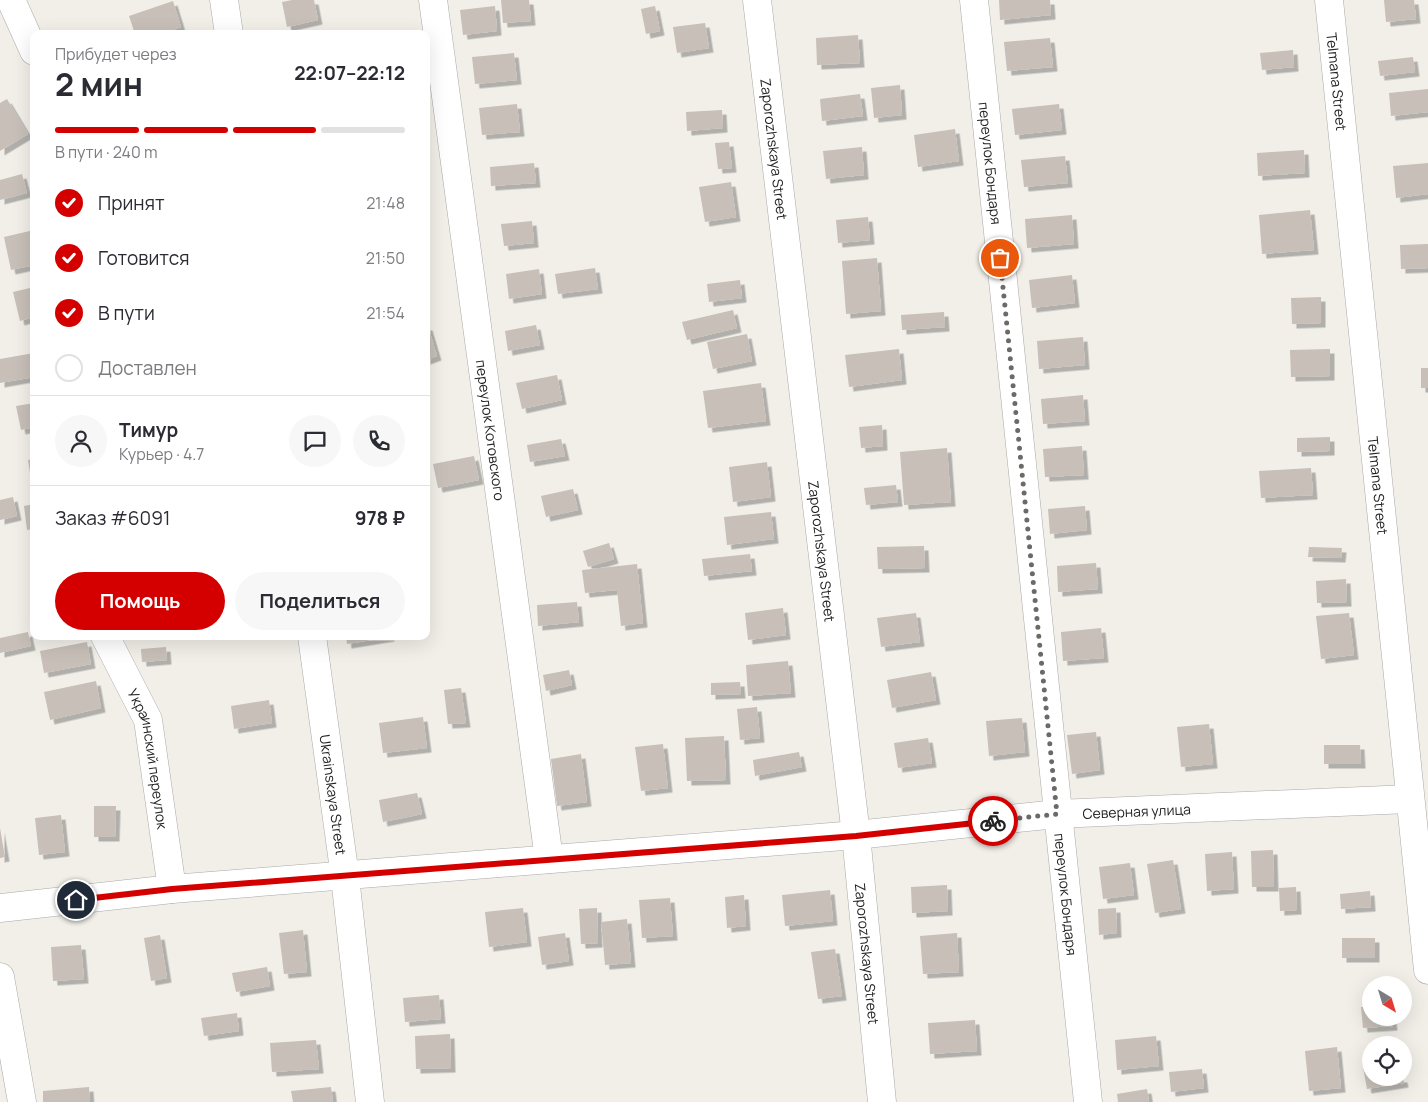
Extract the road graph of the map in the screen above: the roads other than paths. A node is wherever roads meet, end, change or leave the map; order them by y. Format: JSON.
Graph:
{"nodes":[{"id":1,"x":11,"y":0,"type":"edge"},
{"id":2,"x":224,"y":0,"type":"edge"},
{"id":3,"x":433,"y":0,"type":"edge"},
{"id":4,"x":757,"y":0,"type":"edge"},
{"id":5,"x":974,"y":0,"type":"edge"},
{"id":6,"x":1328,"y":0,"type":"edge"},
{"id":7,"x":228,"y":30,"type":"edge"},
{"id":8,"x":30,"y":42,"type":"edge"},
{"id":9,"x":108,"y":640,"type":"edge"},
{"id":10,"x":313,"y":640,"type":"edge"},
{"id":11,"x":1409,"y":798,"type":"junction"},
{"id":12,"x":1057,"y":814,"type":"junction"},
{"id":13,"x":856,"y":836,"type":"junction"},
{"id":14,"x":549,"y":859,"type":"junction"},
{"id":15,"x":345,"y":877,"type":"junction"},
{"id":16,"x":172,"y":889,"type":"junction"},
{"id":17,"x":0,"y":908,"type":"edge"},
{"id":18,"x":1428,"y":970,"type":"edge"},
{"id":19,"x":0,"y":977,"type":"edge"},
{"id":20,"x":22,"y":1102,"type":"edge"},
{"id":21,"x":370,"y":1102,"type":"edge"},
{"id":22,"x":882,"y":1102,"type":"edge"},
{"id":23,"x":1088,"y":1102,"type":"edge"}],
"edges":[{"from":1,"to":8,"type":"street"},
{"from":2,"to":7,"type":"street"},
{"from":3,"to":14,"type":"street","name":"переулок Котовского"},
{"from":4,"to":13,"type":"street","name":"Zaporozhskaya Street"},
{"from":5,"to":12,"type":"street","name":"переулок Бондаря"},
{"from":6,"to":11,"type":"street","name":"Telmana Street"},
{"from":9,"to":16,"type":"street","name":"Украинский переулок"},
{"from":10,"to":15,"type":"street","name":"Ukrainskaya Street"},
{"from":11,"to":12,"type":"street","name":"Северная улица"},
{"from":11,"to":18,"type":"street","name":"Telmana Street"},
{"from":12,"to":13,"type":"street","name":"Северная улица"},
{"from":12,"to":23,"type":"street","name":"переулок Бондаря"},
{"from":13,"to":14,"type":"street","name":"Северная улица"},
{"from":13,"to":22,"type":"street","name":"Zaporozhskaya Street"},
{"from":14,"to":15,"type":"street","name":"Северная улица"},
{"from":15,"to":16,"type":"street","name":"Северная улица"},
{"from":15,"to":21,"type":"street","name":"Ukrainskaya Street"},
{"from":16,"to":17,"type":"street","name":"Северная улица"},
{"from":19,"to":20,"type":"street"}]}
